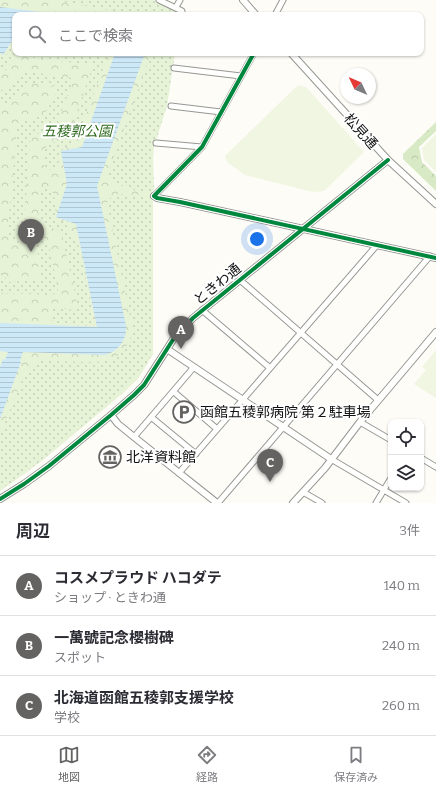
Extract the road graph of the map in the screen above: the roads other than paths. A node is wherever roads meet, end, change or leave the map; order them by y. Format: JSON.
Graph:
{"nodes":[{"id":1,"x":159,"y":0,"type":"edge"},
{"id":2,"x":180,"y":0,"type":"edge"},
{"id":3,"x":243,"y":0,"type":"edge"},
{"id":4,"x":283,"y":0,"type":"edge"},
{"id":5,"x":176,"y":7,"type":"junction"},
{"id":6,"x":182,"y":12,"type":"edge"},
{"id":7,"x":253,"y":12,"type":"edge"},
{"id":8,"x":277,"y":12,"type":"edge"},
{"id":9,"x":252,"y":56,"type":"edge"},
{"id":10,"x":294,"y":56,"type":"edge"},
{"id":11,"x":174,"y":68,"type":"dead end"},
{"id":12,"x":241,"y":76,"type":"junction"},
{"id":13,"x":171,"y":106,"type":"dead end"},
{"id":14,"x":222,"y":112,"type":"junction"},
{"id":15,"x":156,"y":143,"type":"dead end"},
{"id":16,"x":202,"y":147,"type":"junction"},
{"id":17,"x":388,"y":160,"type":"junction"},
{"id":18,"x":154,"y":196,"type":"joint"},
{"id":19,"x":436,"y":204,"type":"edge"},
{"id":20,"x":304,"y":229,"type":"junction"},
{"id":21,"x":377,"y":245,"type":"junction"},
{"id":22,"x":433,"y":257,"type":"edge"},
{"id":23,"x":240,"y":280,"type":"junction"},
{"id":24,"x":202,"y":310,"type":"junction"},
{"id":25,"x":301,"y":332,"type":"junction"},
{"id":26,"x":436,"y":332,"type":"edge"},
{"id":27,"x":167,"y":349,"type":"junction"},
{"id":28,"x":338,"y":364,"type":"junction"},
{"id":29,"x":194,"y":367,"type":"junction"},
{"id":30,"x":270,"y":368,"type":"junction"},
{"id":31,"x":174,"y":392,"type":"junction"},
{"id":32,"x":242,"y":400,"type":"junction"},
{"id":33,"x":378,"y":400,"type":"junction"},
{"id":34,"x":111,"y":415,"type":"junction"},
{"id":35,"x":152,"y":417,"type":"junction"},
{"id":36,"x":360,"y":422,"type":"junction"},
{"id":37,"x":283,"y":427,"type":"junction"},
{"id":38,"x":217,"y":429,"type":"junction"},
{"id":39,"x":134,"y":437,"type":"junction"},
{"id":40,"x":388,"y":438,"type":"edge"},
{"id":41,"x":196,"y":454,"type":"junction"},
{"id":42,"x":331,"y":459,"type":"junction"},
{"id":43,"x":424,"y":460,"type":"edge"},
{"id":44,"x":436,"y":467,"type":"edge"},
{"id":45,"x":179,"y":473,"type":"junction"},
{"id":46,"x":388,"y":483,"type":"edge"},
{"id":47,"x":384,"y":490,"type":"junction"},
{"id":48,"x":303,"y":492,"type":"junction"},
{"id":49,"x":0,"y":499,"type":"edge"},
{"id":50,"x":217,"y":503,"type":"edge"},
{"id":51,"x":293,"y":503,"type":"edge"},
{"id":52,"x":322,"y":503,"type":"edge"},
{"id":53,"x":376,"y":503,"type":"edge"},
{"id":54,"x":406,"y":503,"type":"edge"}],
"edges":[{"from":1,"to":5,"type":"street"},
{"from":2,"to":5,"type":"street"},
{"from":3,"to":7,"type":"street"},
{"from":4,"to":8,"type":"street"},
{"from":5,"to":6,"type":"street"},
{"from":9,"to":12,"type":"street"},
{"from":10,"to":17,"type":"street","name":"松見通"},
{"from":11,"to":12,"type":"street"},
{"from":12,"to":14,"type":"street"},
{"from":13,"to":14,"type":"street"},
{"from":14,"to":16,"type":"street"},
{"from":15,"to":16,"type":"street"},
{"from":16,"to":18,"type":"street"},
{"from":17,"to":19,"type":"street","name":"松見通"},
{"from":17,"to":20,"type":"street","name":"ときわ通"},
{"from":18,"to":20,"type":"street"},
{"from":20,"to":21,"type":"street"},
{"from":20,"to":23,"type":"street","name":"ときわ通"},
{"from":21,"to":22,"type":"street"},
{"from":21,"to":25,"type":"street"},
{"from":22,"to":28,"type":"street"},
{"from":23,"to":24,"type":"street","name":"ときわ通"},
{"from":23,"to":25,"type":"street"},
{"from":24,"to":27,"type":"street","name":"ときわ通"},
{"from":24,"to":30,"type":"street"},
{"from":25,"to":28,"type":"street"},
{"from":25,"to":30,"type":"street"},
{"from":26,"to":33,"type":"street"},
{"from":27,"to":29,"type":"street"},
{"from":27,"to":34,"type":"street","name":"ときわ通"},
{"from":28,"to":33,"type":"street"},
{"from":28,"to":37,"type":"street"},
{"from":29,"to":31,"type":"street"},
{"from":29,"to":32,"type":"street"},
{"from":30,"to":32,"type":"street"},
{"from":31,"to":35,"type":"street"},
{"from":31,"to":38,"type":"street"},
{"from":32,"to":37,"type":"street"},
{"from":32,"to":38,"type":"street"},
{"from":33,"to":36,"type":"street"},
{"from":34,"to":39,"type":"street"},
{"from":34,"to":49,"type":"street","name":"ときわ通"},
{"from":35,"to":39,"type":"street"},
{"from":35,"to":41,"type":"street"},
{"from":36,"to":40,"type":"street"},
{"from":36,"to":42,"type":"street"},
{"from":37,"to":42,"type":"street"},
{"from":37,"to":50,"type":"street"},
{"from":38,"to":41,"type":"street"},
{"from":39,"to":45,"type":"street"},
{"from":41,"to":45,"type":"street"},
{"from":42,"to":47,"type":"street"},
{"from":42,"to":48,"type":"street"},
{"from":43,"to":44,"type":"street"},
{"from":45,"to":50,"type":"street"},
{"from":46,"to":47,"type":"street"},
{"from":47,"to":53,"type":"street"},
{"from":47,"to":54,"type":"street"},
{"from":48,"to":51,"type":"street"},
{"from":48,"to":52,"type":"street"}]}
